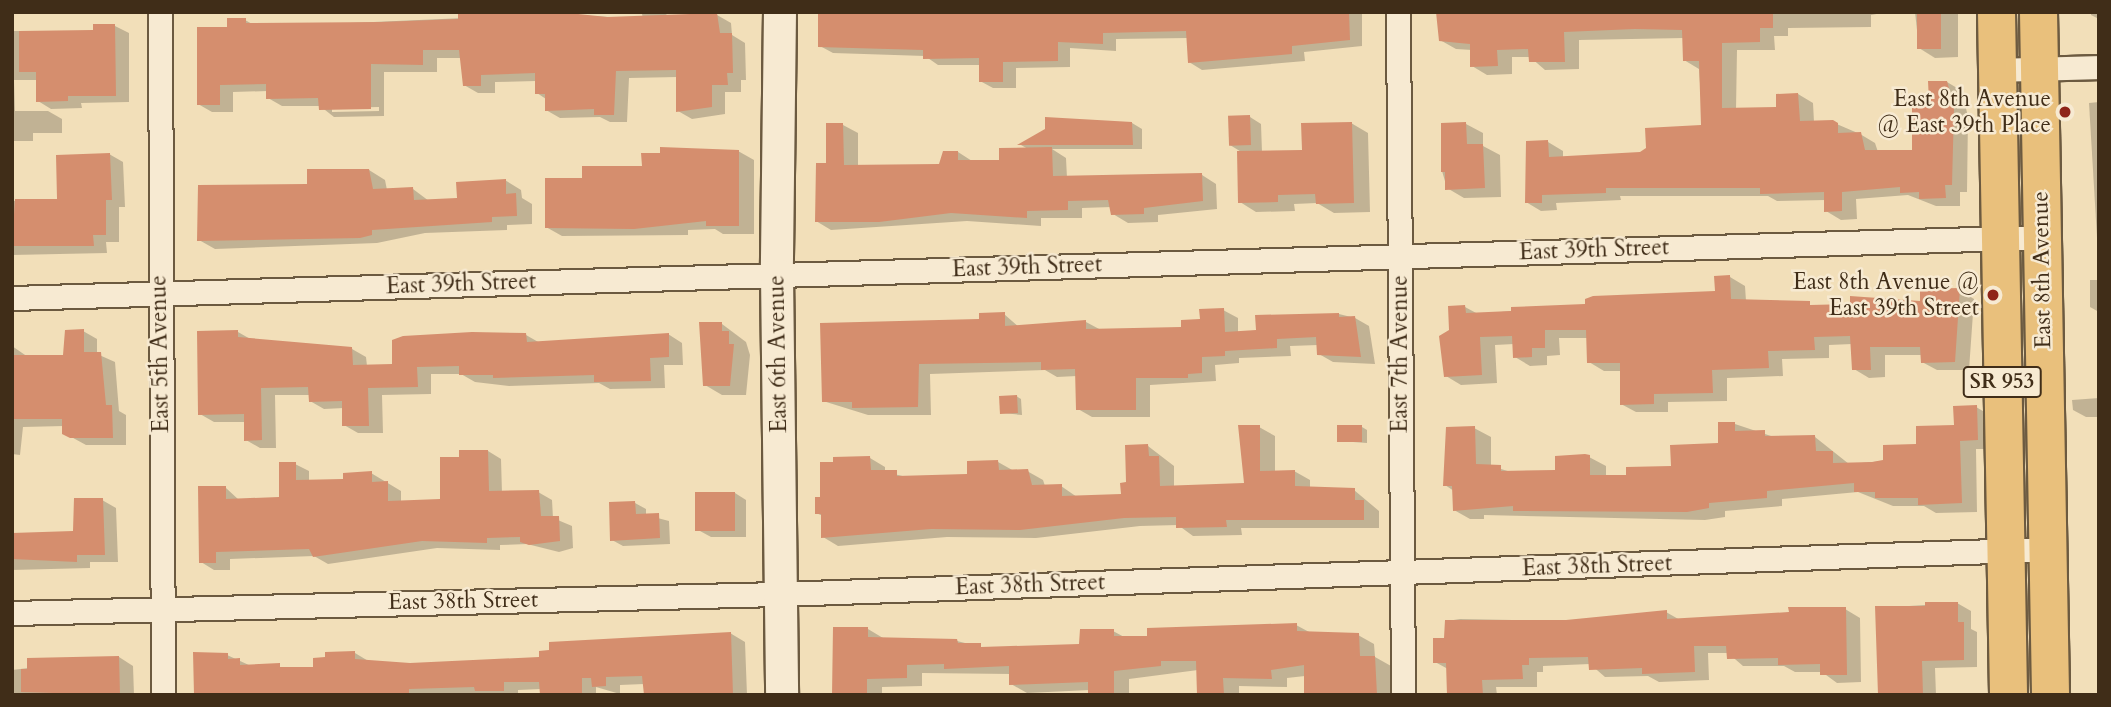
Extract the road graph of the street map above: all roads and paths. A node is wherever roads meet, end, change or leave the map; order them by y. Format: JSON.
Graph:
{"nodes":[{"id":1,"x":160,"y":12,"type":"edge"},
{"id":2,"x":780,"y":12,"type":"edge"},
{"id":3,"x":1398,"y":12,"type":"edge"},
{"id":4,"x":1996,"y":12,"type":"edge"},
{"id":5,"x":2038,"y":12,"type":"edge"},
{"id":6,"x":2099,"y":67,"type":"edge"},
{"id":7,"x":2039,"y":69,"type":"junction"},
{"id":8,"x":1997,"y":70,"type":"junction"},
{"id":9,"x":2042,"y":237,"type":"junction"},
{"id":10,"x":1999,"y":238,"type":"junction"},
{"id":11,"x":1400,"y":256,"type":"junction"},
{"id":12,"x":777,"y":275,"type":"junction"},
{"id":13,"x":159,"y":293,"type":"junction"},
{"id":14,"x":12,"y":298,"type":"edge"},
{"id":15,"x":2048,"y":549,"type":"junction"},
{"id":16,"x":2005,"y":550,"type":"junction"},
{"id":17,"x":1398,"y":573,"type":"junction"},
{"id":18,"x":780,"y":594,"type":"junction"},
{"id":19,"x":163,"y":607,"type":"junction"},
{"id":20,"x":12,"y":613,"type":"edge"},
{"id":21,"x":163,"y":695,"type":"edge"},
{"id":22,"x":782,"y":695,"type":"edge"},
{"id":23,"x":1403,"y":695,"type":"edge"},
{"id":24,"x":2008,"y":695,"type":"edge"},
{"id":25,"x":2050,"y":695,"type":"edge"}],
"edges":[{"from":1,"to":13,"type":"street","name":"East 5th Avenue"},
{"from":2,"to":12,"type":"street","name":"East 6th Avenue"},
{"from":3,"to":11,"type":"street","name":"East 7th Avenue"},
{"from":4,"to":8,"type":"main road","name":"East 8th Avenue","number":"SR 953"},
{"from":5,"to":7,"type":"main road","name":"East 8th Avenue","number":"SR 953"},
{"from":6,"to":7,"type":"street"},
{"from":7,"to":8,"type":"street"},
{"from":7,"to":9,"type":"main road","name":"East 8th Avenue","number":"SR 953"},
{"from":8,"to":10,"type":"main road","name":"East 8th Avenue","number":"SR 953"},
{"from":9,"to":10,"type":"street","name":"East 39th Street"},
{"from":9,"to":15,"type":"main road","name":"East 8th Avenue","number":"SR 953"},
{"from":10,"to":11,"type":"street","name":"East 39th Street"},
{"from":10,"to":16,"type":"main road","name":"East 8th Avenue","number":"SR 953"},
{"from":11,"to":12,"type":"street","name":"East 39th Street"},
{"from":11,"to":17,"type":"street","name":"East 7th Avenue"},
{"from":12,"to":13,"type":"street","name":"East 39th Street"},
{"from":12,"to":18,"type":"street","name":"East 6th Avenue"},
{"from":13,"to":14,"type":"street","name":"East 39th Street"},
{"from":13,"to":19,"type":"street","name":"East 5th Avenue"},
{"from":15,"to":16,"type":"street","name":"East 38th Street"},
{"from":15,"to":25,"type":"main road","name":"East 8th Avenue","number":"SR 953"},
{"from":16,"to":17,"type":"street","name":"East 38th Street"},
{"from":16,"to":24,"type":"main road","name":"East 8th Avenue","number":"SR 953"},
{"from":17,"to":18,"type":"street","name":"East 38th Street"},
{"from":17,"to":23,"type":"street","name":"East 7th Avenue"},
{"from":18,"to":19,"type":"street","name":"East 38th Street"},
{"from":18,"to":22,"type":"street","name":"East 6th Avenue"},
{"from":19,"to":20,"type":"street","name":"East 38th Street"},
{"from":19,"to":21,"type":"street","name":"East 5th Avenue"}]}
